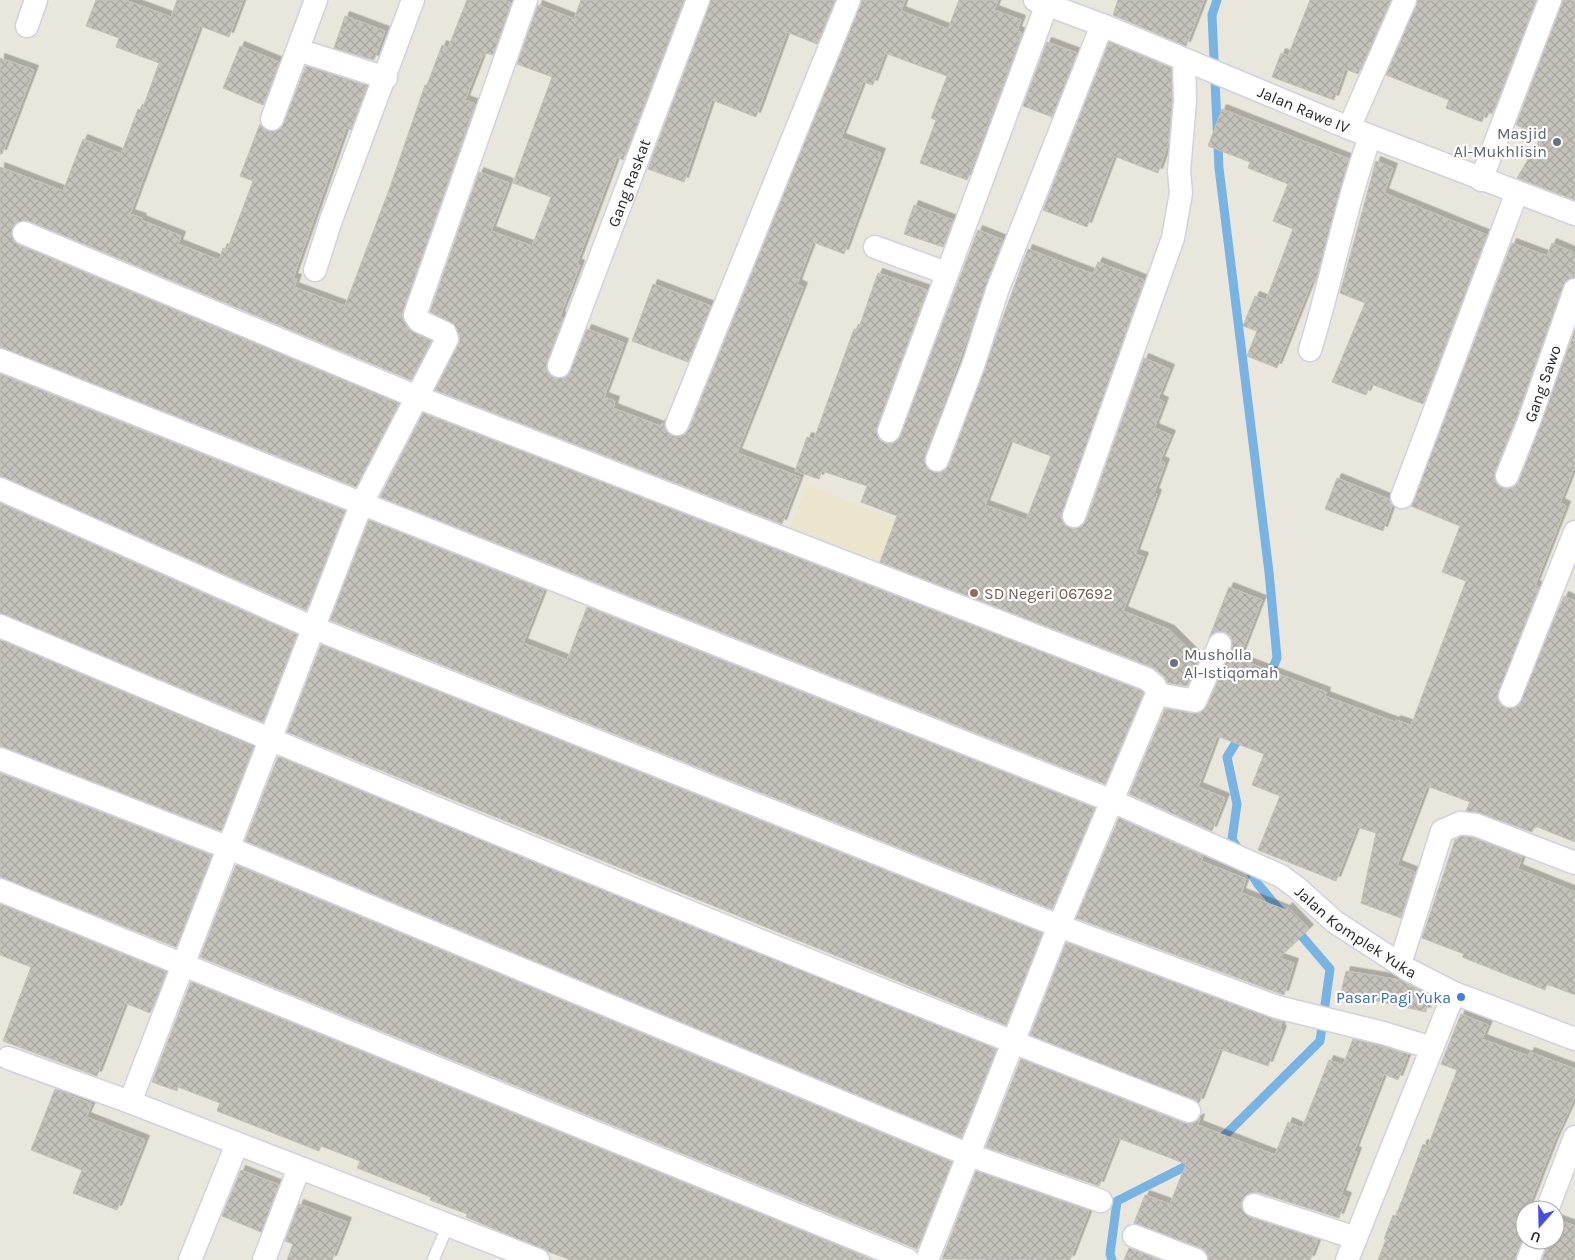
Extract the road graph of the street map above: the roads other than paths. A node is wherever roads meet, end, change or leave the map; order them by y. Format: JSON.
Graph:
{"nodes":[{"id":1,"x":36,"y":0,"type":"edge"},
{"id":2,"x":316,"y":0,"type":"edge"},
{"id":3,"x":413,"y":0,"type":"edge"},
{"id":4,"x":526,"y":0,"type":"edge"},
{"id":5,"x":698,"y":0,"type":"edge"},
{"id":6,"x":849,"y":0,"type":"edge"},
{"id":7,"x":1405,"y":0,"type":"edge"},
{"id":8,"x":1550,"y":0,"type":"edge"},
{"id":9,"x":1041,"y":2,"type":"edge"},
{"id":10,"x":1079,"y":7,"type":"edge"},
{"id":11,"x":1102,"y":25,"type":"junction"},
{"id":12,"x":26,"y":26,"type":"dead end"},
{"id":13,"x":298,"y":50,"type":"junction"},
{"id":14,"x":1194,"y":64,"type":"junction"},
{"id":15,"x":386,"y":78,"type":"junction"},
{"id":16,"x":272,"y":119,"type":"dead end"},
{"id":17,"x":1349,"y":128,"type":"junction"},
{"id":18,"x":1370,"y":136,"type":"junction"},
{"id":19,"x":1481,"y":180,"type":"junction"},
{"id":20,"x":1517,"y":192,"type":"junction"},
{"id":21,"x":1575,"y":214,"type":"edge"},
{"id":22,"x":24,"y":233,"type":"dead end"},
{"id":23,"x":875,"y":247,"type":"dead end"},
{"id":24,"x":315,"y":270,"type":"dead end"},
{"id":25,"x":946,"y":273,"type":"junction"},
{"id":26,"x":1575,"y":290,"type":"edge"},
{"id":27,"x":1310,"y":350,"type":"dead end"},
{"id":28,"x":0,"y":360,"type":"edge"},
{"id":29,"x":559,"y":366,"type":"dead end"},
{"id":30,"x":417,"y":397,"type":"junction"},
{"id":31,"x":677,"y":424,"type":"dead end"},
{"id":32,"x":889,"y":431,"type":"dead end"},
{"id":33,"x":937,"y":460,"type":"dead end"},
{"id":34,"x":1507,"y":476,"type":"dead end"},
{"id":35,"x":0,"y":489,"type":"edge"},
{"id":36,"x":1402,"y":497,"type":"dead end"},
{"id":37,"x":361,"y":505,"type":"junction"},
{"id":38,"x":1074,"y":516,"type":"dead end"},
{"id":39,"x":1575,"y":532,"type":"edge"},
{"id":40,"x":0,"y":626,"type":"edge"},
{"id":41,"x":314,"y":628,"type":"junction"},
{"id":42,"x":1220,"y":644,"type":"dead end"},
{"id":43,"x":1156,"y":694,"type":"junction"},
{"id":44,"x":1510,"y":696,"type":"dead end"},
{"id":45,"x":270,"y":740,"type":"junction"},
{"id":46,"x":0,"y":759,"type":"edge"},
{"id":47,"x":1112,"y":801,"type":"junction"},
{"id":48,"x":229,"y":848,"type":"junction"},
{"id":49,"x":1575,"y":864,"type":"edge"},
{"id":50,"x":0,"y":890,"type":"edge"},
{"id":51,"x":1059,"y":926,"type":"junction"},
{"id":52,"x":1400,"y":964,"type":"junction"},
{"id":53,"x":183,"y":966,"type":"junction"},
{"id":54,"x":1454,"y":993,"type":"junction"},
{"id":55,"x":1575,"y":1039,"type":"edge"},
{"id":56,"x":1013,"y":1043,"type":"junction"},
{"id":57,"x":1432,"y":1048,"type":"junction"},
{"id":58,"x":8,"y":1058,"type":"dead end"},
{"id":59,"x":130,"y":1102,"type":"junction"},
{"id":60,"x":1189,"y":1111,"type":"dead end"},
{"id":61,"x":1575,"y":1137,"type":"edge"},
{"id":62,"x":237,"y":1144,"type":"junction"},
{"id":63,"x":969,"y":1155,"type":"junction"},
{"id":64,"x":299,"y":1168,"type":"junction"},
{"id":65,"x":1551,"y":1200,"type":"edge"},
{"id":66,"x":1101,"y":1201,"type":"dead end"},
{"id":67,"x":1254,"y":1205,"type":"dead end"},
{"id":68,"x":448,"y":1225,"type":"junction"},
{"id":69,"x":1134,"y":1236,"type":"dead end"},
{"id":70,"x":1356,"y":1238,"type":"junction"},
{"id":71,"x":190,"y":1260,"type":"edge"},
{"id":72,"x":264,"y":1260,"type":"edge"},
{"id":73,"x":432,"y":1260,"type":"edge"},
{"id":74,"x":538,"y":1260,"type":"edge"},
{"id":75,"x":908,"y":1260,"type":"edge"},
{"id":76,"x":927,"y":1260,"type":"edge"},
{"id":77,"x":1196,"y":1260,"type":"edge"},
{"id":78,"x":1347,"y":1260,"type":"edge"}],
"edges":[{"from":1,"to":12,"type":"street"},
{"from":2,"to":13,"type":"street"},
{"from":3,"to":15,"type":"street"},
{"from":4,"to":30,"type":"street"},
{"from":5,"to":29,"type":"street","name":"Gang Raskat"},
{"from":6,"to":31,"type":"street"},
{"from":7,"to":17,"type":"street"},
{"from":8,"to":19,"type":"street"},
{"from":9,"to":10,"type":"street","name":"Jalan Rawe IV"},
{"from":9,"to":25,"type":"street"},
{"from":10,"to":11,"type":"street","name":"Jalan Rawe IV"},
{"from":11,"to":14,"type":"street","name":"Jalan Rawe IV"},
{"from":11,"to":33,"type":"street"},
{"from":13,"to":15,"type":"street"},
{"from":13,"to":16,"type":"street"},
{"from":14,"to":17,"type":"street","name":"Jalan Rawe IV"},
{"from":14,"to":38,"type":"street"},
{"from":15,"to":24,"type":"street"},
{"from":17,"to":18,"type":"street","name":"Jalan Rawe IV"},
{"from":18,"to":19,"type":"street","name":"Jalan Rawe IV"},
{"from":18,"to":27,"type":"street"},
{"from":19,"to":20,"type":"street","name":"Jalan Rawe IV"},
{"from":20,"to":21,"type":"street","name":"Jalan Rawe IV"},
{"from":20,"to":36,"type":"street"},
{"from":22,"to":30,"type":"street"},
{"from":23,"to":25,"type":"street"},
{"from":25,"to":32,"type":"street"},
{"from":26,"to":34,"type":"street","name":"Gang Sawo"},
{"from":28,"to":37,"type":"street","name":"Jalan Komplek Yuka"},
{"from":30,"to":37,"type":"street"},
{"from":30,"to":43,"type":"street"},
{"from":35,"to":41,"type":"street"},
{"from":37,"to":41,"type":"street"},
{"from":37,"to":47,"type":"street","name":"Jalan Komplek Yuka"},
{"from":39,"to":44,"type":"street"},
{"from":40,"to":45,"type":"street"},
{"from":41,"to":45,"type":"street"},
{"from":41,"to":51,"type":"street"},
{"from":42,"to":43,"type":"street"},
{"from":43,"to":47,"type":"street"},
{"from":45,"to":48,"type":"street"},
{"from":45,"to":56,"type":"street"},
{"from":46,"to":48,"type":"street"},
{"from":47,"to":51,"type":"street"},
{"from":47,"to":52,"type":"street","name":"Jalan Komplek Yuka"},
{"from":48,"to":53,"type":"street"},
{"from":48,"to":63,"type":"street"},
{"from":49,"to":52,"type":"street"},
{"from":50,"to":53,"type":"street"},
{"from":51,"to":56,"type":"street"},
{"from":51,"to":57,"type":"street"},
{"from":52,"to":54,"type":"street","name":"Jalan Komplek Yuka"},
{"from":53,"to":59,"type":"street"},
{"from":53,"to":75,"type":"street"},
{"from":54,"to":55,"type":"street","name":"Jalan Komplek Yuka"},
{"from":54,"to":57,"type":"street"},
{"from":56,"to":60,"type":"street"},
{"from":56,"to":63,"type":"street"},
{"from":57,"to":70,"type":"street"},
{"from":58,"to":59,"type":"street"},
{"from":59,"to":62,"type":"street"},
{"from":61,"to":65,"type":"street"},
{"from":62,"to":64,"type":"street"},
{"from":62,"to":71,"type":"street"},
{"from":63,"to":66,"type":"street"},
{"from":63,"to":76,"type":"street"},
{"from":64,"to":68,"type":"street"},
{"from":64,"to":72,"type":"street"},
{"from":67,"to":70,"type":"street"},
{"from":68,"to":73,"type":"lane"},
{"from":68,"to":74,"type":"street"},
{"from":69,"to":77,"type":"street"},
{"from":70,"to":78,"type":"street"}]}
